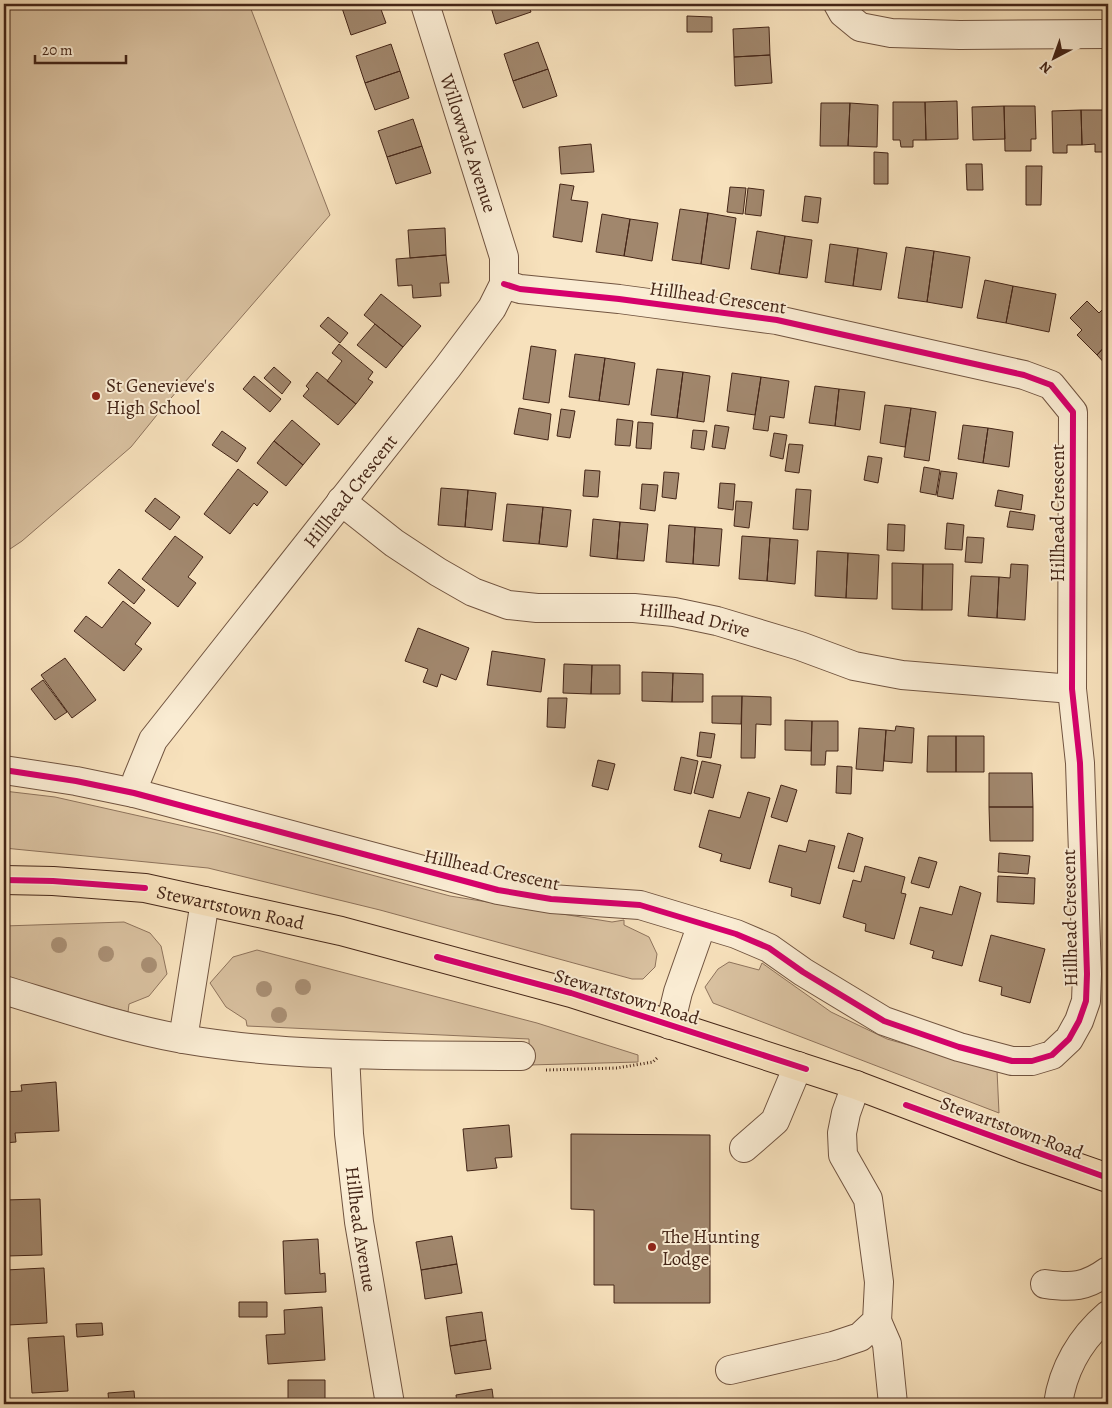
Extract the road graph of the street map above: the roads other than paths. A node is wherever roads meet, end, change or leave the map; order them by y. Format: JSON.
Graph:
{"nodes":[{"id":1,"x":425,"y":4,"type":"edge"},
{"id":2,"x":838,"y":4,"type":"edge"},
{"id":3,"x":1108,"y":34,"type":"edge"},
{"id":4,"x":504,"y":284,"type":"junction"},
{"id":5,"x":342,"y":501,"type":"junction"},
{"id":6,"x":1072,"y":689,"type":"junction"},
{"id":7,"x":4,"y":770,"type":"edge"},
{"id":8,"x":134,"y":793,"type":"junction"},
{"id":9,"x":4,"y":880,"type":"edge"},
{"id":10,"x":205,"y":901,"type":"junction"},
{"id":11,"x":702,"y":924,"type":"junction"},
{"id":12,"x":4,"y":990,"type":"edge"},
{"id":13,"x":670,"y":1025,"type":"junction"},
{"id":14,"x":183,"y":1039,"type":"junction"},
{"id":15,"x":345,"y":1054,"type":"junction"},
{"id":16,"x":520,"y":1056,"type":"road end"},
{"id":17,"x":798,"y":1066,"type":"junction"},
{"id":18,"x":856,"y":1086,"type":"junction"},
{"id":19,"x":744,"y":1148,"type":"dead end"},
{"id":20,"x":1108,"y":1178,"type":"edge"},
{"id":21,"x":1108,"y":1271,"type":"edge"},
{"id":22,"x":1045,"y":1284,"type":"dead end"},
{"id":23,"x":1108,"y":1315,"type":"edge"},
{"id":24,"x":877,"y":1321,"type":"junction"},
{"id":25,"x":730,"y":1370,"type":"dead end"},
{"id":26,"x":390,"y":1404,"type":"edge"},
{"id":27,"x":893,"y":1404,"type":"edge"},
{"id":28,"x":1058,"y":1404,"type":"edge"}],
"edges":[{"from":1,"to":4,"type":"street","name":"Willowvale Avenue"},
{"from":2,"to":3,"type":"street"},
{"from":4,"to":5,"type":"street","name":"Hillhead Crescent"},
{"from":4,"to":6,"type":"street","name":"Hillhead Crescent"},
{"from":5,"to":6,"type":"street","name":"Hillhead Drive"},
{"from":5,"to":8,"type":"street","name":"Hillhead Crescent"},
{"from":6,"to":11,"type":"street","name":"Hillhead Crescent"},
{"from":7,"to":8,"type":"street","name":"Hillhead Crescent"},
{"from":8,"to":11,"type":"street","name":"Hillhead Crescent"},
{"from":9,"to":10,"type":"main road","name":"Stewartstown Road"},
{"from":10,"to":13,"type":"main road","name":"Stewartstown Road"},
{"from":10,"to":14,"type":"street"},
{"from":11,"to":13,"type":"street"},
{"from":12,"to":14,"type":"street"},
{"from":13,"to":17,"type":"main road","name":"Stewartstown Road"},
{"from":14,"to":15,"type":"street"},
{"from":15,"to":16,"type":"street"},
{"from":15,"to":26,"type":"street","name":"Hillhead Avenue"},
{"from":17,"to":18,"type":"main road","name":"Stewartstown Road"},
{"from":17,"to":19,"type":"street"},
{"from":18,"to":20,"type":"main road","name":"Stewartstown Road"},
{"from":18,"to":24,"type":"street"},
{"from":21,"to":22,"type":"street"},
{"from":23,"to":28,"type":"street"},
{"from":24,"to":25,"type":"street"},
{"from":24,"to":27,"type":"street"}]}
